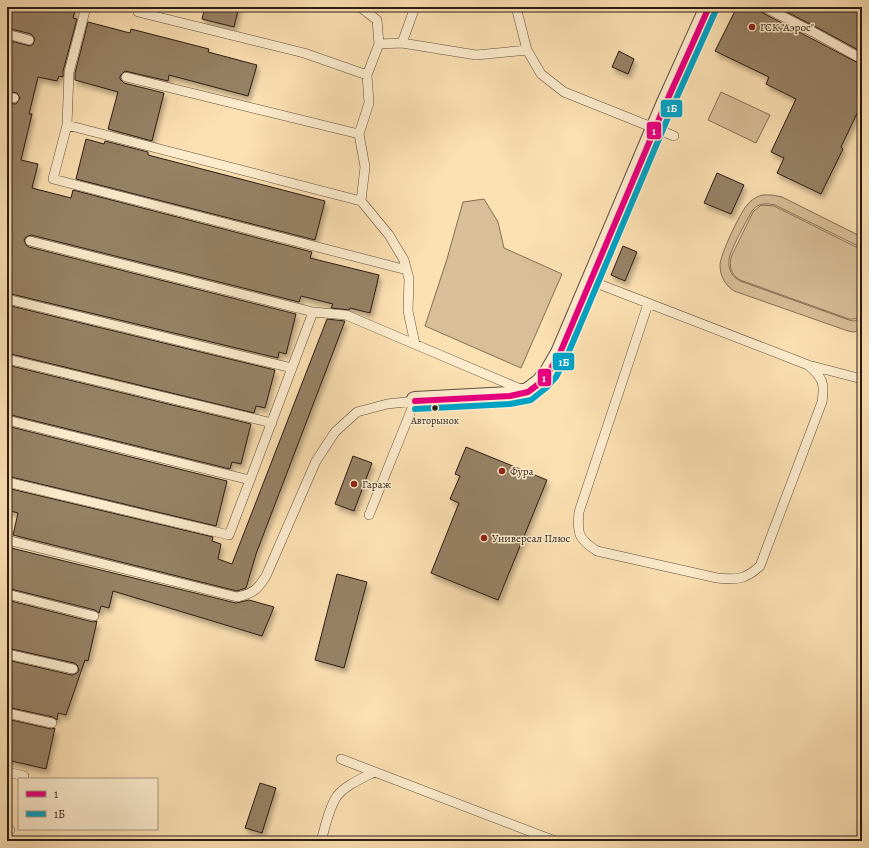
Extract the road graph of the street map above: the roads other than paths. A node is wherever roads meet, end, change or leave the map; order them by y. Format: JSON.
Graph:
{"nodes":[{"id":1,"x":86,"y":7,"type":"edge"},
{"id":2,"x":360,"y":7,"type":"edge"},
{"id":3,"x":415,"y":7,"type":"edge"},
{"id":4,"x":516,"y":7,"type":"edge"},
{"id":5,"x":709,"y":7,"type":"edge"},
{"id":6,"x":764,"y":7,"type":"edge"},
{"id":7,"x":138,"y":12,"type":"dead end"},
{"id":8,"x":7,"y":34,"type":"edge"},
{"id":9,"x":29,"y":40,"type":"dead end"},
{"id":10,"x":402,"y":43,"type":"junction"},
{"id":11,"x":379,"y":44,"type":"junction"},
{"id":12,"x":527,"y":50,"type":"junction"},
{"id":13,"x":862,"y":59,"type":"edge"},
{"id":14,"x":368,"y":74,"type":"junction"},
{"id":15,"x":126,"y":77,"type":"dead end"},
{"id":16,"x":67,"y":125,"type":"junction"},
{"id":17,"x":655,"y":129,"type":"junction"},
{"id":18,"x":359,"y":134,"type":"junction"},
{"id":19,"x":674,"y":136,"type":"dead end"},
{"id":20,"x":361,"y":201,"type":"junction"},
{"id":21,"x":30,"y":241,"type":"dead end"},
{"id":22,"x":407,"y":270,"type":"junction"},
{"id":23,"x":590,"y":281,"type":"junction"},
{"id":24,"x":7,"y":299,"type":"edge"},
{"id":25,"x":648,"y":304,"type":"junction"},
{"id":26,"x":313,"y":312,"type":"junction"},
{"id":27,"x":415,"y":344,"type":"junction"},
{"id":28,"x":7,"y":359,"type":"edge"},
{"id":29,"x":808,"y":365,"type":"junction"},
{"id":30,"x":292,"y":368,"type":"junction"},
{"id":31,"x":862,"y":379,"type":"edge"},
{"id":32,"x":528,"y":392,"type":"junction"},
{"id":33,"x":415,"y":400,"type":"junction"},
{"id":34,"x":7,"y":420,"type":"edge"},
{"id":35,"x":272,"y":423,"type":"junction"},
{"id":36,"x":250,"y":480,"type":"junction"},
{"id":37,"x":7,"y":482,"type":"edge"},
{"id":38,"x":369,"y":515,"type":"dead end"},
{"id":39,"x":7,"y":540,"type":"edge"},
{"id":40,"x":7,"y":594,"type":"edge"},
{"id":41,"x":94,"y":616,"type":"dead end"},
{"id":42,"x":7,"y":654,"type":"edge"},
{"id":43,"x":73,"y":669,"type":"dead end"},
{"id":44,"x":7,"y":714,"type":"edge"},
{"id":45,"x":52,"y":723,"type":"dead end"},
{"id":46,"x":341,"y":759,"type":"dead end"},
{"id":47,"x":7,"y":772,"type":"edge"},
{"id":48,"x":374,"y":772,"type":"junction"},
{"id":49,"x":24,"y":776,"type":"dead end"},
{"id":50,"x":321,"y":841,"type":"edge"},
{"id":51,"x":556,"y":841,"type":"edge"}],
"edges":[{"from":1,"to":16,"type":"lane"},
{"from":2,"to":11,"type":"lane"},
{"from":3,"to":10,"type":"lane"},
{"from":4,"to":12,"type":"lane"},
{"from":5,"to":17,"type":"street"},
{"from":6,"to":13,"type":"lane"},
{"from":7,"to":14,"type":"lane"},
{"from":8,"to":9,"type":"lane"},
{"from":10,"to":11,"type":"lane"},
{"from":10,"to":12,"type":"lane"},
{"from":11,"to":14,"type":"lane"},
{"from":12,"to":17,"type":"lane"},
{"from":14,"to":18,"type":"lane"},
{"from":15,"to":18,"type":"lane"},
{"from":16,"to":20,"type":"lane"},
{"from":16,"to":22,"type":"lane"},
{"from":17,"to":19,"type":"lane"},
{"from":17,"to":23,"type":"street"},
{"from":18,"to":20,"type":"lane"},
{"from":20,"to":22,"type":"lane"},
{"from":21,"to":26,"type":"lane"},
{"from":22,"to":27,"type":"lane"},
{"from":23,"to":25,"type":"lane"},
{"from":23,"to":32,"type":"street"},
{"from":24,"to":30,"type":"lane"},
{"from":25,"to":29,"type":"lane"},
{"from":25,"to":29,"type":"lane"},
{"from":26,"to":27,"type":"lane"},
{"from":26,"to":30,"type":"lane"},
{"from":27,"to":32,"type":"lane"},
{"from":28,"to":35,"type":"lane"},
{"from":29,"to":31,"type":"lane"},
{"from":30,"to":35,"type":"lane"},
{"from":32,"to":33,"type":"street"},
{"from":33,"to":38,"type":"lane"},
{"from":33,"to":39,"type":"lane"},
{"from":34,"to":36,"type":"lane"},
{"from":35,"to":36,"type":"lane"},
{"from":36,"to":37,"type":"lane"},
{"from":40,"to":41,"type":"lane"},
{"from":42,"to":43,"type":"lane"},
{"from":44,"to":45,"type":"lane"},
{"from":46,"to":48,"type":"lane"},
{"from":47,"to":49,"type":"lane"},
{"from":48,"to":50,"type":"lane"},
{"from":48,"to":51,"type":"lane"}]}
